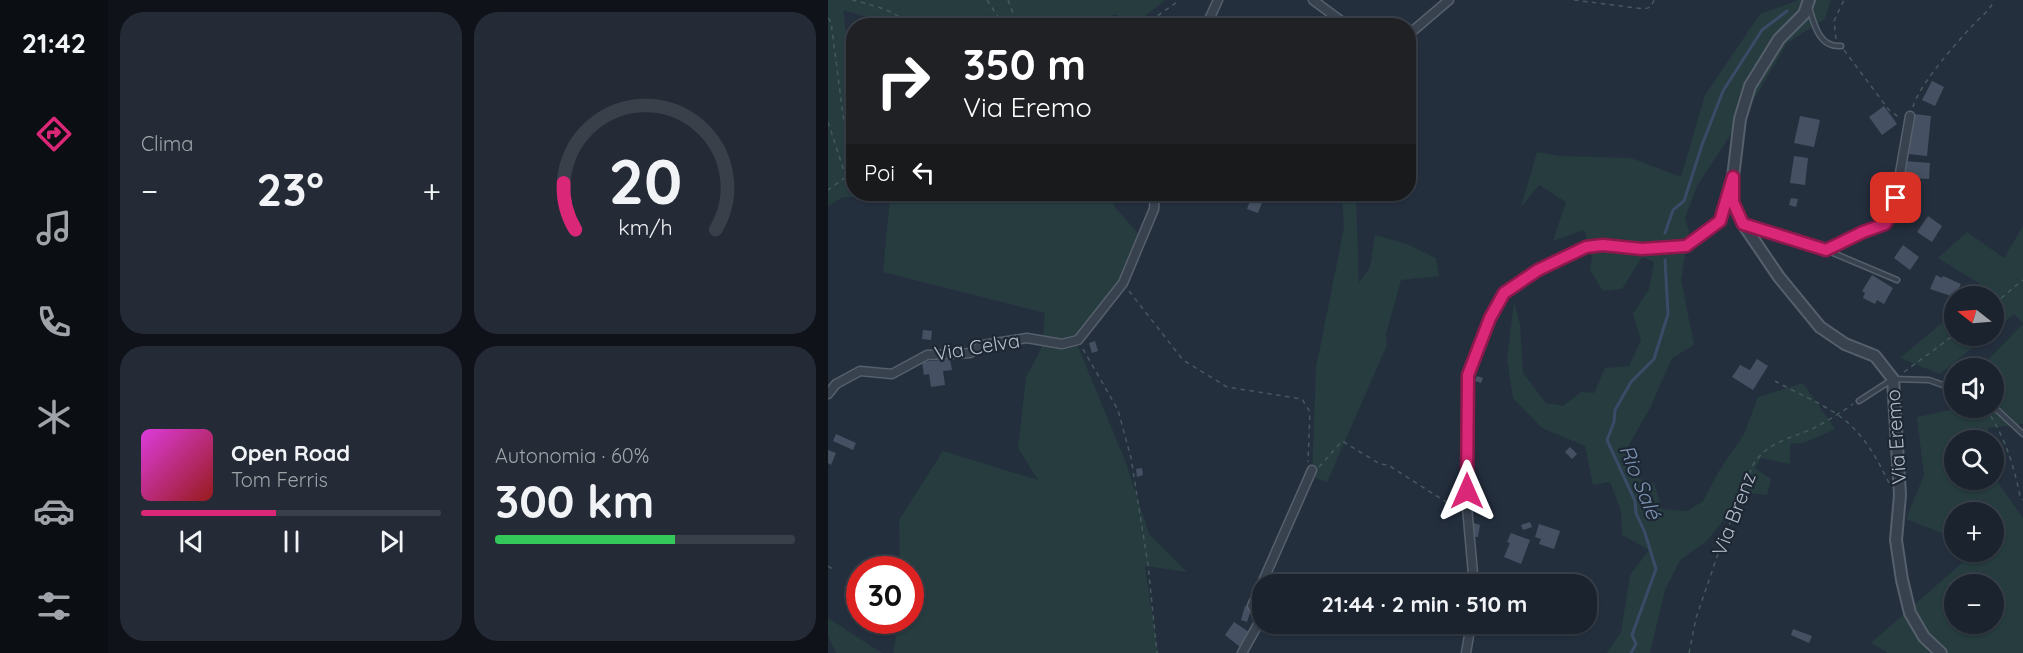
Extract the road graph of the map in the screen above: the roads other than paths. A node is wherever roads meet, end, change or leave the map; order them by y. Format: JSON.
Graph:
{"nodes":[{"id":1,"x":1218,"y":0,"type":"edge"},
{"id":2,"x":1313,"y":0,"type":"edge"},
{"id":3,"x":1449,"y":0,"type":"edge"},
{"id":4,"x":1808,"y":2,"type":"edge"},
{"id":5,"x":1210,"y":18,"type":"edge"},
{"id":6,"x":1337,"y":18,"type":"edge"},
{"id":7,"x":1416,"y":28,"type":"edge"},
{"id":8,"x":1841,"y":46,"type":"road end"},
{"id":9,"x":1910,"y":116,"type":"road end"},
{"id":10,"x":1733,"y":177,"type":"junction"},
{"id":11,"x":1155,"y":201,"type":"edge"},
{"id":12,"x":1743,"y":224,"type":"junction"},
{"id":13,"x":1826,"y":250,"type":"junction"},
{"id":14,"x":1897,"y":280,"type":"dead end"},
{"id":15,"x":1893,"y":379,"type":"junction"},
{"id":16,"x":1944,"y":385,"type":"edge"},
{"id":17,"x":828,"y":394,"type":"edge"},
{"id":18,"x":1859,"y":401,"type":"road end"},
{"id":19,"x":2004,"y":416,"type":"edge"},
{"id":20,"x":2023,"y":434,"type":"edge"},
{"id":21,"x":1312,"y":470,"type":"road end"},
{"id":22,"x":1473,"y":574,"type":"edge"},
{"id":23,"x":1469,"y":634,"type":"edge"},
{"id":24,"x":1242,"y":653,"type":"edge"},
{"id":25,"x":1466,"y":653,"type":"edge"},
{"id":26,"x":1941,"y":653,"type":"edge"}],
"edges":[{"from":1,"to":5,"type":"street"},
{"from":2,"to":6,"type":"street"},
{"from":3,"to":7,"type":"street"},
{"from":4,"to":8,"type":"lane"},
{"from":4,"to":10,"type":"street","name":"Via Eremo"},
{"from":9,"to":13,"type":"street"},
{"from":10,"to":12,"type":"street","name":"Via Eremo"},
{"from":10,"to":22,"type":"street"},
{"from":11,"to":17,"type":"street","name":"Via Celva"},
{"from":12,"to":13,"type":"street"},
{"from":12,"to":15,"type":"street","name":"Via Eremo"},
{"from":13,"to":14,"type":"lane"},
{"from":15,"to":16,"type":"lane","name":"Via Eremo"},
{"from":15,"to":18,"type":"lane"},
{"from":15,"to":26,"type":"street","name":"Via Eremo"},
{"from":19,"to":20,"type":"lane"},
{"from":21,"to":24,"type":"street"},
{"from":23,"to":25,"type":"street"}]}
